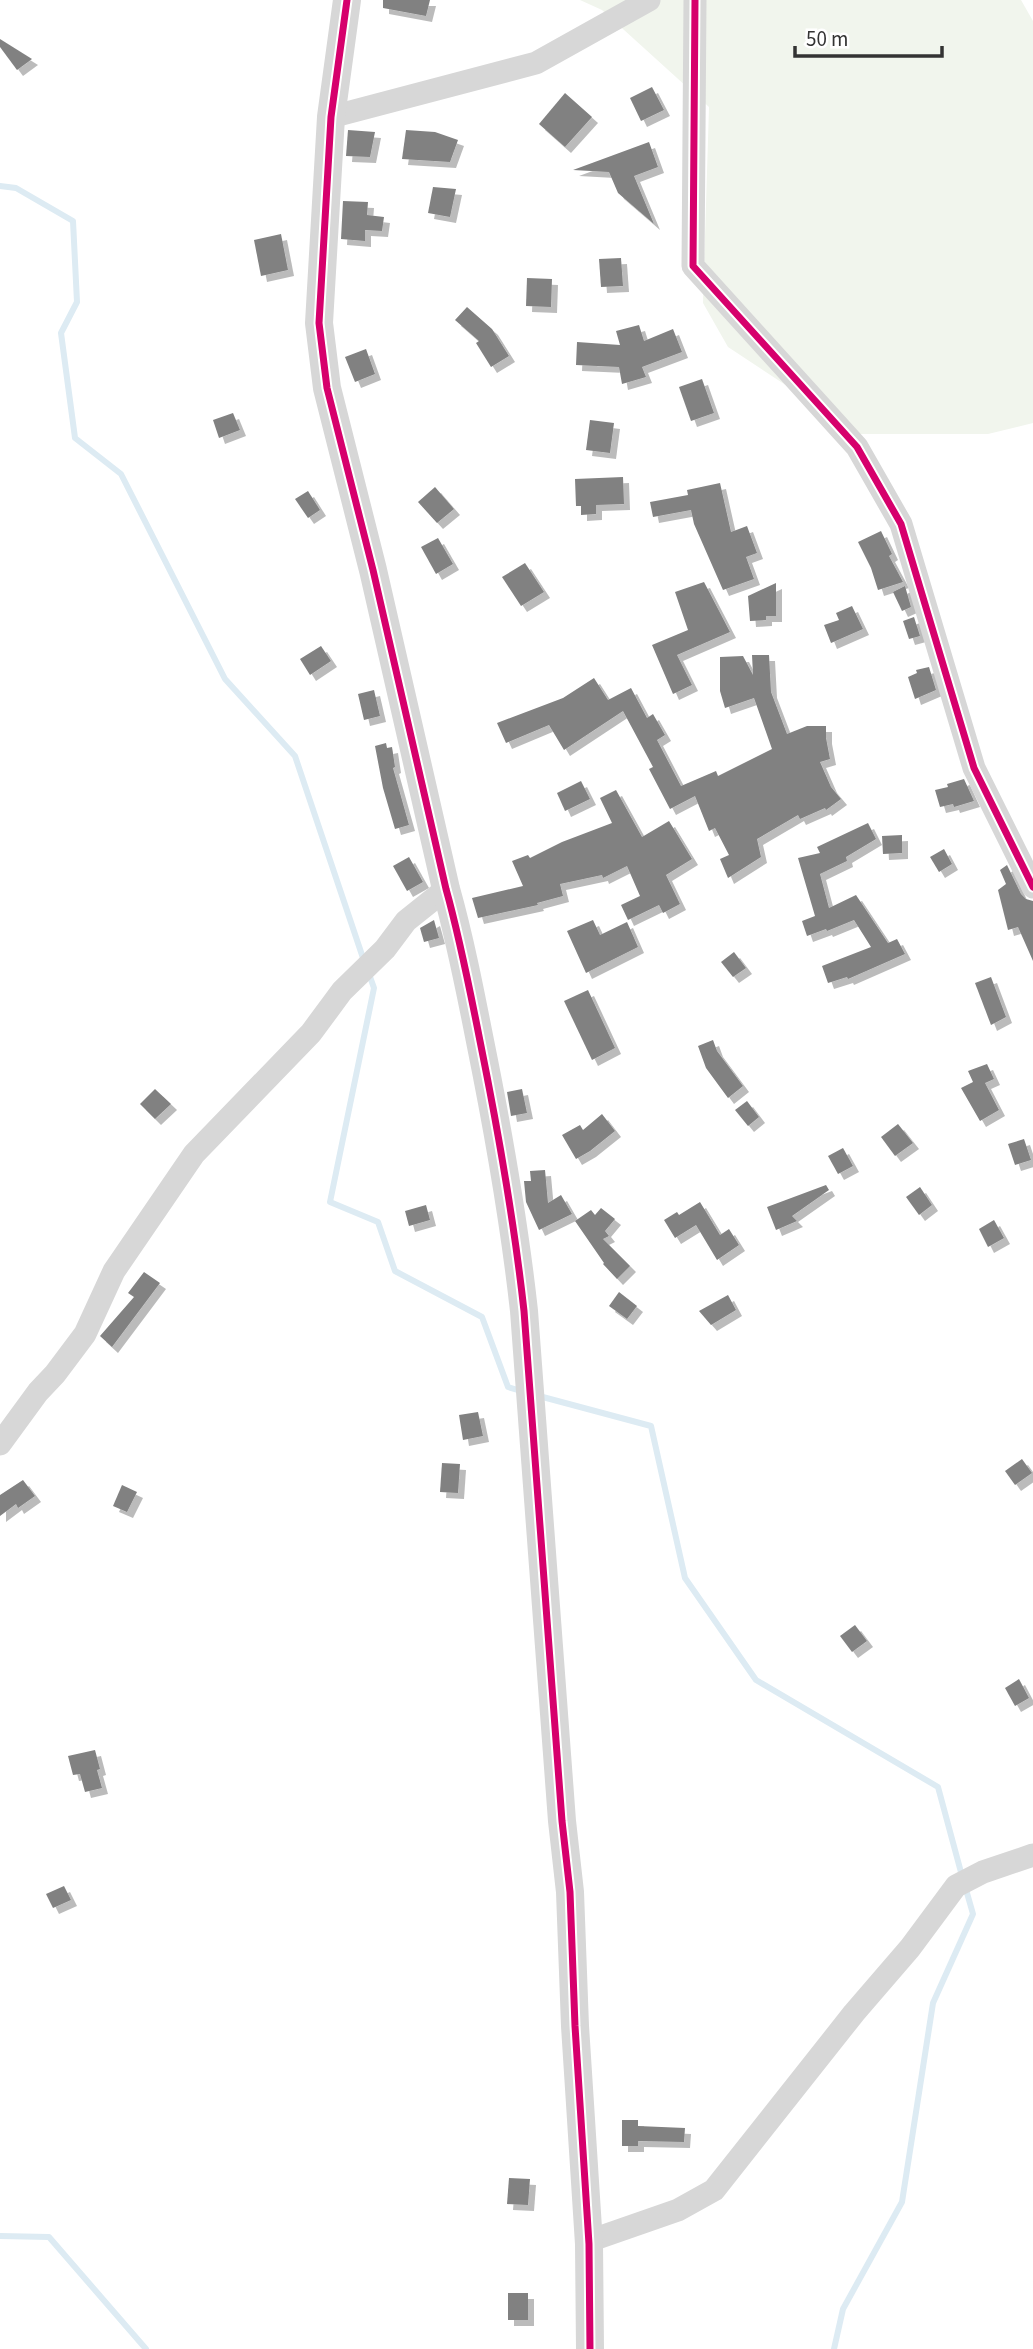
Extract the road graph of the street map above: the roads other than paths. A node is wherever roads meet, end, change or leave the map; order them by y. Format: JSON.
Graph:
{"nodes":[{"id":1,"x":347,"y":0,"type":"edge"},
{"id":2,"x":649,"y":0,"type":"edge"},
{"id":3,"x":695,"y":0,"type":"edge"},
{"id":4,"x":331,"y":117,"type":"junction"},
{"id":5,"x":1033,"y":887,"type":"edge"},
{"id":6,"x":446,"y":889,"type":"junction"},
{"id":7,"x":0,"y":1444,"type":"edge"},
{"id":8,"x":1033,"y":1855,"type":"edge"},
{"id":9,"x":589,"y":2241,"type":"junction"},
{"id":10,"x":590,"y":2349,"type":"edge"}],
"edges":[{"from":1,"to":4,"type":"street"},
{"from":2,"to":4,"type":"street"},
{"from":3,"to":5,"type":"street"},
{"from":4,"to":6,"type":"street"},
{"from":6,"to":7,"type":"street"},
{"from":6,"to":9,"type":"street"},
{"from":8,"to":9,"type":"street"},
{"from":9,"to":10,"type":"street"}]}
